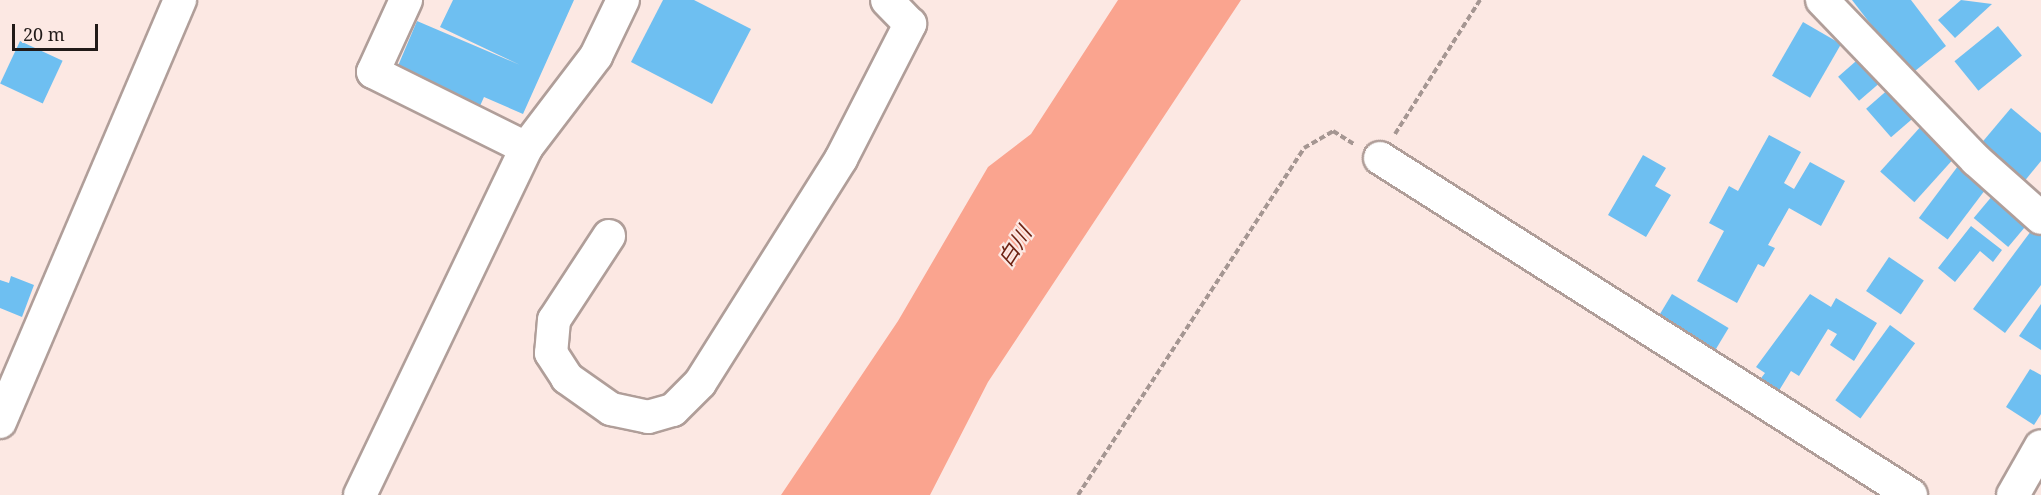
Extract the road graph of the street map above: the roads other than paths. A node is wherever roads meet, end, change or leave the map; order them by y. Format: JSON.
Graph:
{"nodes":[{"id":1,"x":180,"y":0,"type":"edge"},
{"id":2,"x":406,"y":0,"type":"edge"},
{"id":3,"x":623,"y":0,"type":"edge"},
{"id":4,"x":887,"y":0,"type":"edge"},
{"id":5,"x":1822,"y":0,"type":"edge"},
{"id":6,"x":526,"y":148,"type":"junction"},
{"id":7,"x":1380,"y":159,"type":"road end"},
{"id":8,"x":2041,"y":218,"type":"edge"},
{"id":9,"x":609,"y":236,"type":"dead end"},
{"id":10,"x":0,"y":422,"type":"edge"},
{"id":11,"x":2041,"y":446,"type":"edge"},
{"id":12,"x":360,"y":495,"type":"edge"},
{"id":13,"x":1911,"y":495,"type":"edge"},
{"id":14,"x":2013,"y":495,"type":"edge"}],
"edges":[{"from":1,"to":10,"type":"street"},
{"from":2,"to":6,"type":"street"},
{"from":3,"to":6,"type":"street"},
{"from":4,"to":9,"type":"street"},
{"from":5,"to":8,"type":"street"},
{"from":6,"to":12,"type":"street"},
{"from":7,"to":13,"type":"street"},
{"from":11,"to":14,"type":"street"}]}
